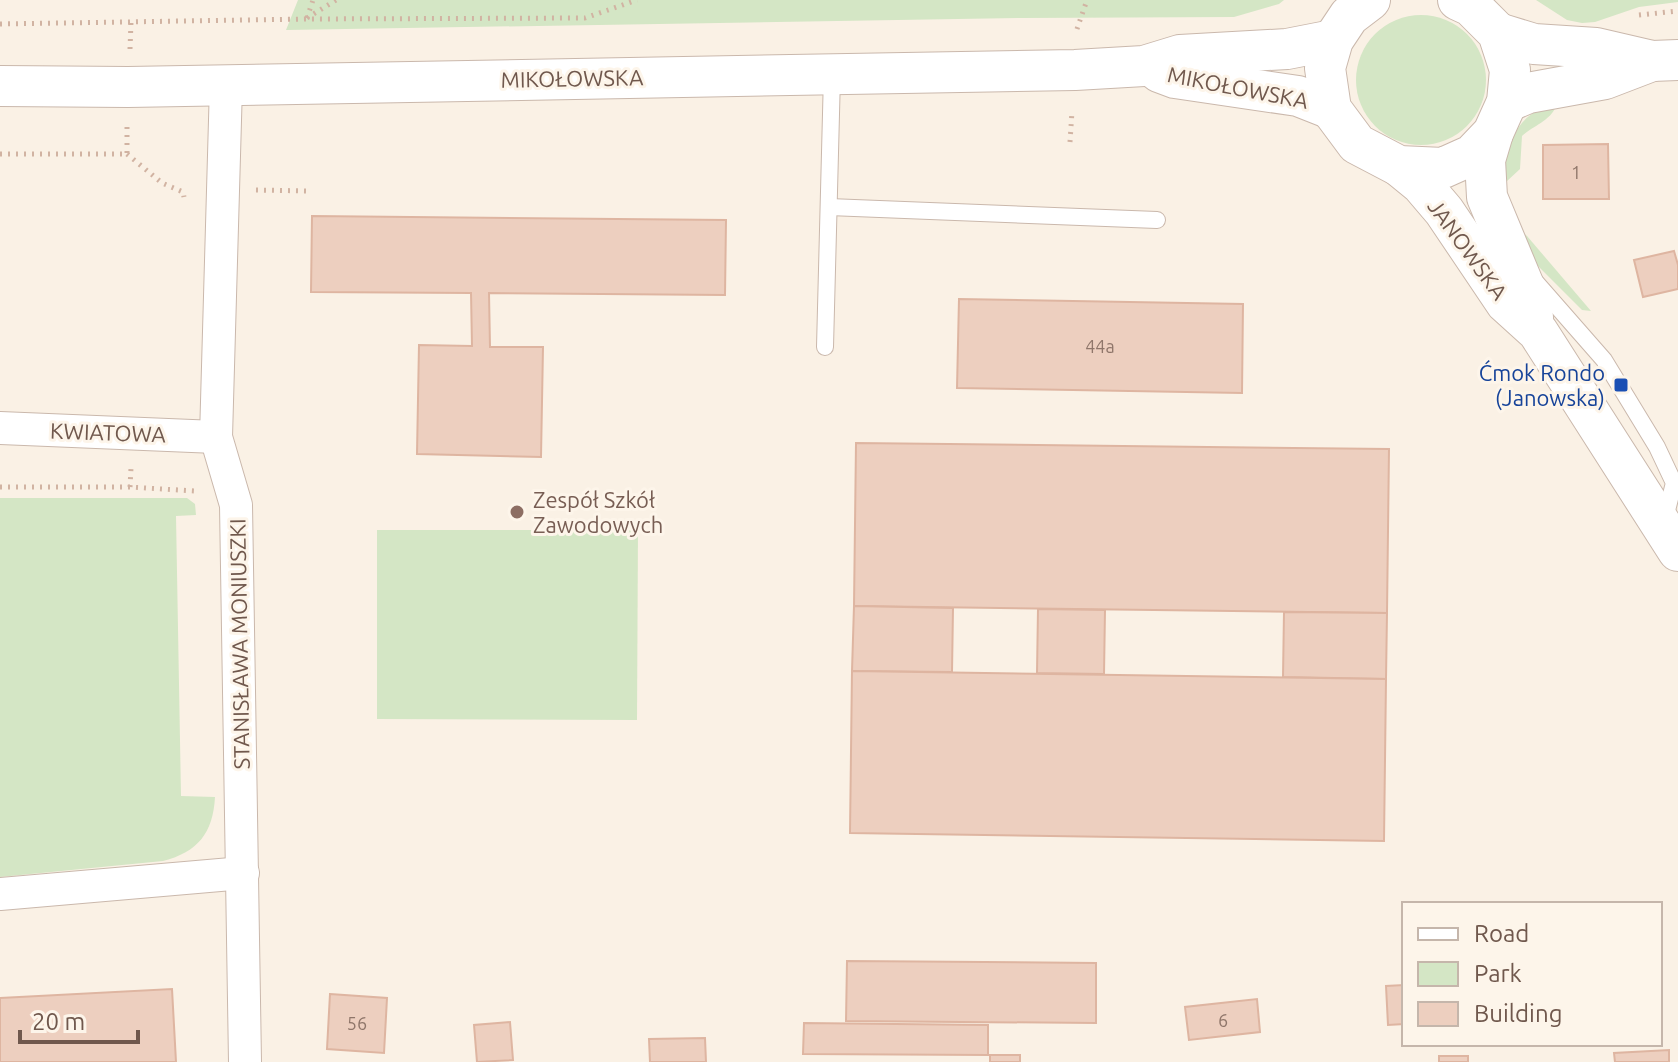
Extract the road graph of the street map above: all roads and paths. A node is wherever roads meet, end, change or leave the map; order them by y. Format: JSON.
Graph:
{"nodes":[{"id":1,"x":313,"y":0,"type":"edge"},
{"id":2,"x":336,"y":0,"type":"edge"},
{"id":3,"x":637,"y":0,"type":"edge"},
{"id":4,"x":1458,"y":0,"type":"edge"},
{"id":5,"x":1352,"y":14,"type":"edge"},
{"id":6,"x":306,"y":19,"type":"junction"},
{"id":7,"x":0,"y":24,"type":"edge"},
{"id":8,"x":1498,"y":33,"type":"junction"},
{"id":9,"x":1665,"y":61,"type":"edge"},
{"id":10,"x":1144,"y":66,"type":"junction"},
{"id":11,"x":832,"y":73,"type":"junction"},
{"id":12,"x":226,"y":85,"type":"junction"},
{"id":13,"x":0,"y":86,"type":"edge"},
{"id":14,"x":1331,"y":109,"type":"junction"},
{"id":15,"x":1500,"y":118,"type":"junction"},
{"id":16,"x":127,"y":154,"type":"dead end"},
{"id":17,"x":1399,"y":166,"type":"junction"},
{"id":18,"x":829,"y":207,"type":"junction"},
{"id":19,"x":184,"y":208,"type":"dead end"},
{"id":20,"x":1157,"y":220,"type":"dead end"},
{"id":21,"x":1515,"y":263,"type":"junction"},
{"id":22,"x":1538,"y":332,"type":"junction"},
{"id":23,"x":825,"y":347,"type":"dead end"},
{"id":24,"x":0,"y":428,"type":"edge"},
{"id":25,"x":135,"y":433,"type":"junction"},
{"id":26,"x":216,"y":437,"type":"junction"},
{"id":27,"x":0,"y":487,"type":"edge"},
{"id":28,"x":130,"y":487,"type":"junction"},
{"id":29,"x":236,"y":505,"type":"junction"},
{"id":30,"x":1670,"y":539,"type":"edge"},
{"id":31,"x":243,"y":873,"type":"junction"},
{"id":32,"x":0,"y":894,"type":"edge"},
{"id":33,"x":245,"y":1062,"type":"edge"}],
"edges":[{"from":1,"to":6,"type":"path"},
{"from":2,"to":6,"type":"path"},
{"from":3,"to":6,"type":"path"},
{"from":4,"to":8,"type":"street"},
{"from":5,"to":10,"type":"street","name":"MIKOŁOWSKA"},
{"from":5,"to":14,"type":"street"},
{"from":6,"to":7,"type":"path"},
{"from":8,"to":9,"type":"street"},
{"from":8,"to":15,"type":"street","name":"JANOWSKA"},
{"from":9,"to":15,"type":"street"},
{"from":10,"to":11,"type":"street","name":"MIKOŁOWSKA"},
{"from":10,"to":14,"type":"street","name":"MIKOŁOWSKA"},
{"from":11,"to":12,"type":"street","name":"MIKOŁOWSKA"},
{"from":11,"to":18,"type":"lane"},
{"from":12,"to":13,"type":"street","name":"MIKOŁOWSKA"},
{"from":12,"to":26,"type":"street","name":"STANISŁAWA MONIUSZKI"},
{"from":14,"to":17,"type":"street"},
{"from":15,"to":17,"type":"street"},
{"from":15,"to":21,"type":"street","name":"JANOWSKA"},
{"from":16,"to":19,"type":"path"},
{"from":17,"to":22,"type":"street","name":"JANOWSKA"},
{"from":18,"to":20,"type":"lane"},
{"from":18,"to":23,"type":"lane"},
{"from":21,"to":22,"type":"street","name":"JANOWSKA"},
{"from":21,"to":30,"type":"lane"},
{"from":22,"to":30,"type":"street","name":"JANOWSKA"},
{"from":24,"to":25,"type":"street","name":"KWIATOWA"},
{"from":25,"to":26,"type":"street","name":"KWIATOWA"},
{"from":25,"to":28,"type":"path"},
{"from":26,"to":29,"type":"street","name":"STANISŁAWA MONIUSZKI"},
{"from":27,"to":28,"type":"path"},
{"from":28,"to":29,"type":"path"},
{"from":29,"to":31,"type":"street","name":"STANISŁAWA MONIUSZKI"},
{"from":31,"to":32,"type":"street"},
{"from":31,"to":33,"type":"street","name":"STANISŁAWA MONIUSZKI"}]}
